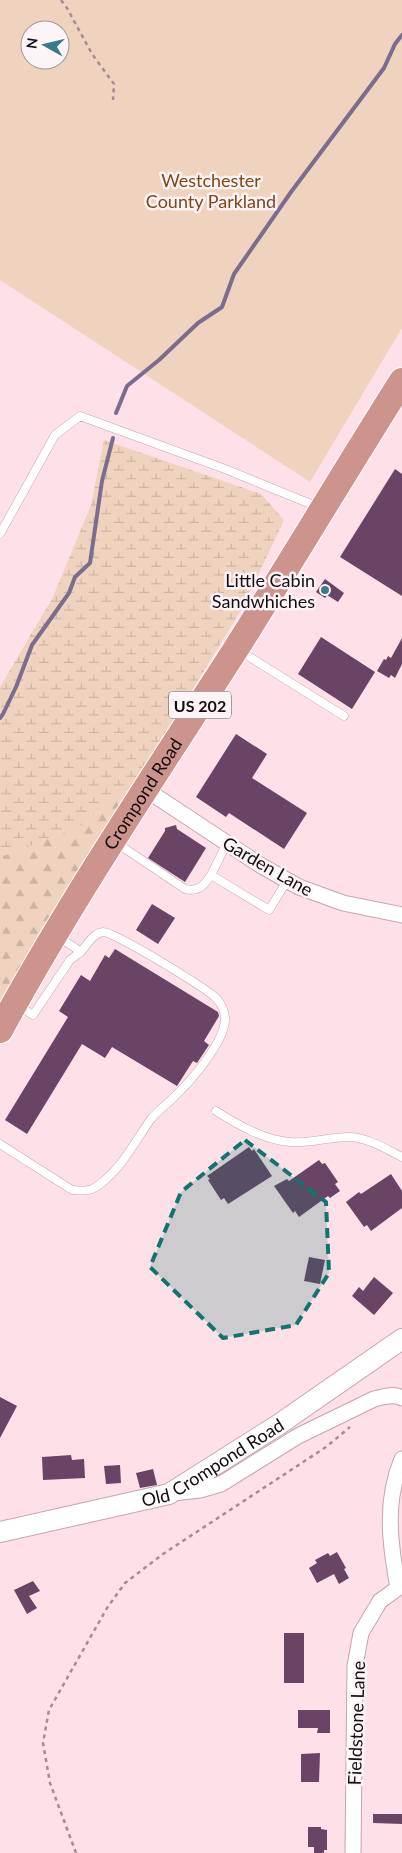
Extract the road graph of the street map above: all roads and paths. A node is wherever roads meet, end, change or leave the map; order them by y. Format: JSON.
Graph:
{"nodes":[{"id":1,"x":60,"y":0,"type":"edge"},
{"id":2,"x":114,"y":100,"type":"dead end"},
{"id":3,"x":402,"y":382,"type":"edge"},
{"id":4,"x":322,"y":509,"type":"junction"},
{"id":5,"x":0,"y":534,"type":"edge"},
{"id":6,"x":236,"y":649,"type":"junction"},
{"id":7,"x":344,"y":716,"type":"dead end"},
{"id":8,"x":145,"y":789,"type":"junction"},
{"id":9,"x":113,"y":841,"type":"junction"},
{"id":10,"x":227,"y":843,"type":"junction"},
{"id":11,"x":211,"y":875,"type":"junction"},
{"id":12,"x":287,"y":881,"type":"junction"},
{"id":13,"x":402,"y":915,"type":"edge"},
{"id":14,"x":56,"y":934,"type":"junction"},
{"id":15,"x":81,"y":952,"type":"junction"},
{"id":16,"x":14,"y":1004,"type":"junction"},
{"id":17,"x":0,"y":1030,"type":"edge"},
{"id":18,"x":216,"y":1111,"type":"dead end"},
{"id":19,"x":0,"y":1144,"type":"edge"},
{"id":20,"x":402,"y":1157,"type":"edge"},
{"id":21,"x":402,"y":1339,"type":"edge"},
{"id":22,"x":402,"y":1398,"type":"edge"},
{"id":23,"x":354,"y":1423,"type":"dead end"},
{"id":24,"x":402,"y":1460,"type":"edge"},
{"id":25,"x":169,"y":1494,"type":"junction"},
{"id":26,"x":0,"y":1532,"type":"edge"},
{"id":27,"x":400,"y":1589,"type":"edge"},
{"id":28,"x":76,"y":1853,"type":"edge"},
{"id":29,"x":353,"y":1853,"type":"edge"}],
"edges":[{"from":1,"to":2,"type":"path"},
{"from":3,"to":4,"type":"highway","name":"Crompond Road","number":"US 202"},
{"from":4,"to":5,"type":"lane"},
{"from":4,"to":6,"type":"highway","name":"Crompond Road","number":"US 202"},
{"from":6,"to":7,"type":"lane"},
{"from":6,"to":8,"type":"highway","name":"Crompond Road","number":"US 202"},
{"from":8,"to":9,"type":"highway","name":"Crompond Road","number":"US 202"},
{"from":8,"to":10,"type":"street","name":"Garden Lane"},
{"from":9,"to":11,"type":"lane"},
{"from":9,"to":14,"type":"highway","name":"Crompond Road","number":"US 202"},
{"from":10,"to":11,"type":"lane"},
{"from":10,"to":12,"type":"street","name":"Garden Lane"},
{"from":11,"to":12,"type":"lane"},
{"from":12,"to":13,"type":"street","name":"Garden Lane"},
{"from":14,"to":15,"type":"lane"},
{"from":14,"to":16,"type":"highway","name":"Crompond Road","number":"US 202"},
{"from":15,"to":16,"type":"lane"},
{"from":15,"to":19,"type":"lane"},
{"from":16,"to":17,"type":"highway","name":"Crompond Road","number":"US 202"},
{"from":18,"to":20,"type":"lane"},
{"from":21,"to":25,"type":"street","name":"Old Crompond Road"},
{"from":22,"to":25,"type":"street"},
{"from":23,"to":28,"type":"path"},
{"from":24,"to":27,"type":"street","name":"Fieldstone Lane"},
{"from":25,"to":26,"type":"street","name":"Old Crompond Road"},
{"from":27,"to":29,"type":"street","name":"Fieldstone Lane"}]}
